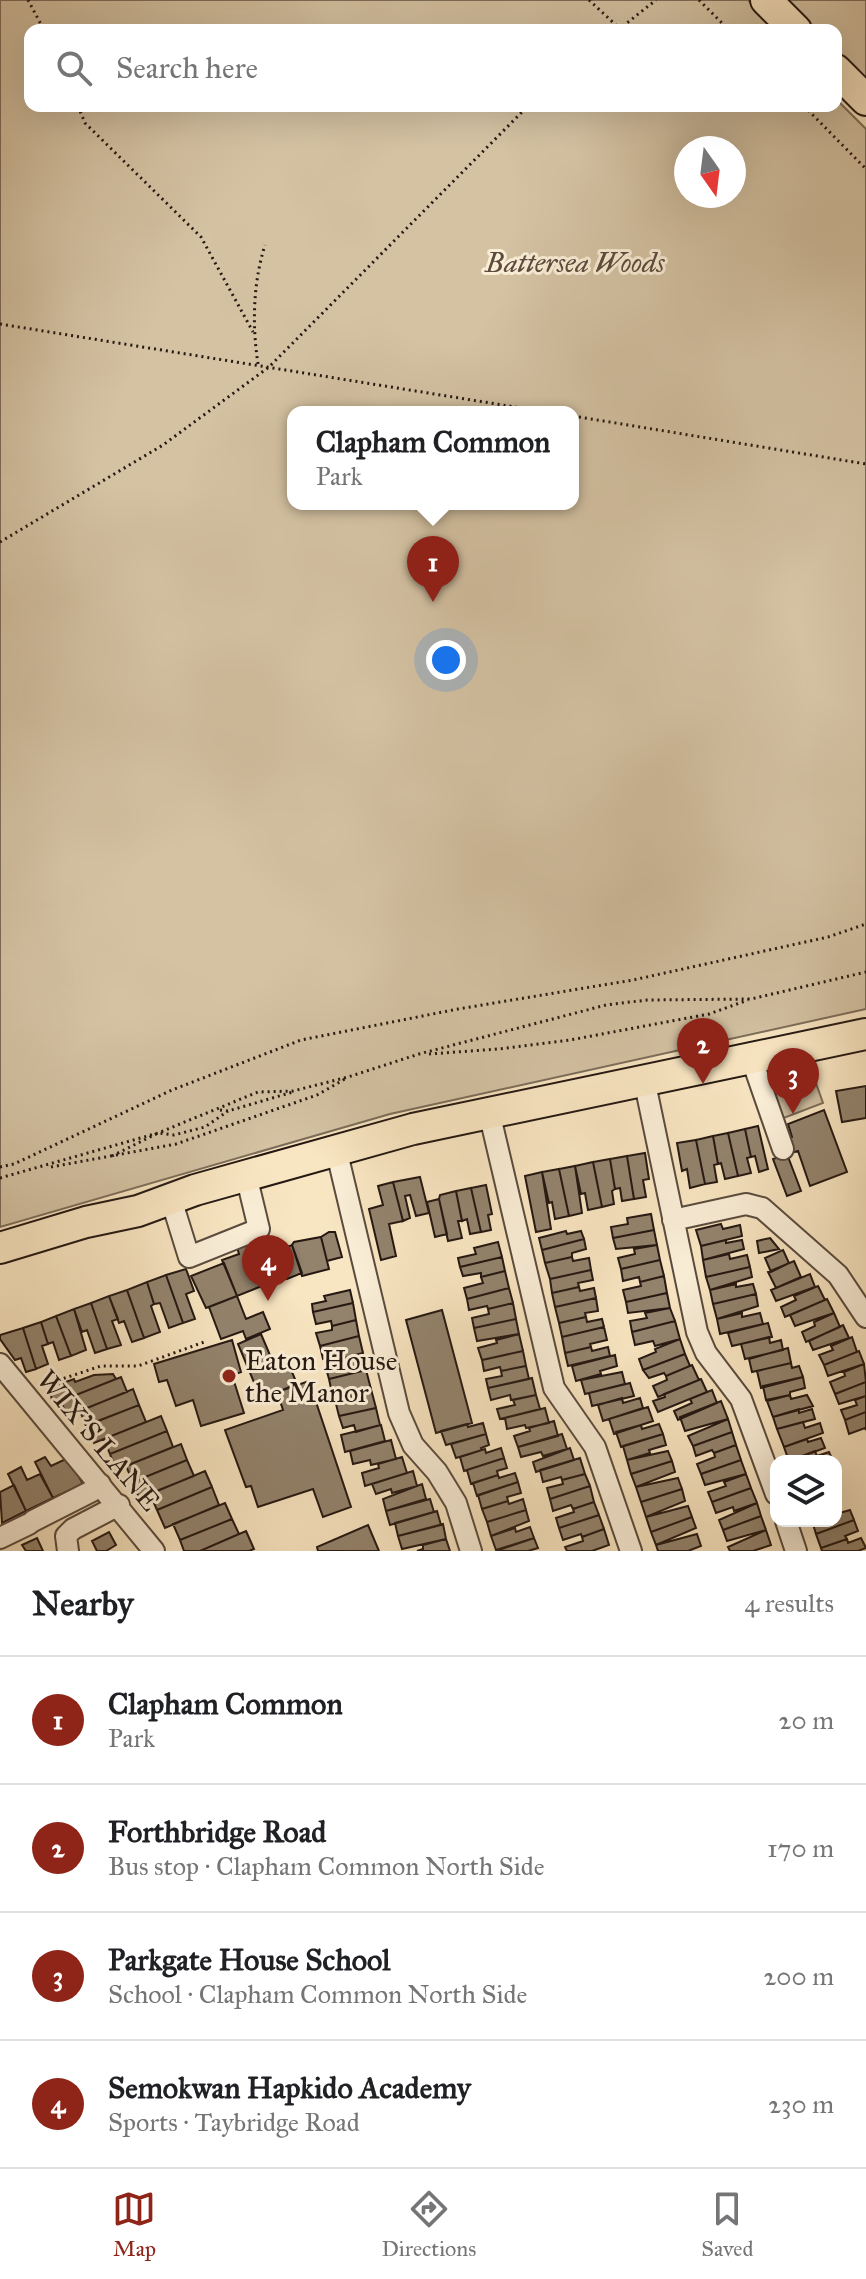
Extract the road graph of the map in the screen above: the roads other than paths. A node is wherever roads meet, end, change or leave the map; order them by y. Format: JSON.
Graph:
{"nodes":[{"id":1,"x":766,"y":0,"type":"edge"},
{"id":2,"x":790,"y":24,"type":"edge"},
{"id":3,"x":842,"y":76,"type":"edge"},
{"id":4,"x":866,"y":100,"type":"edge"},
{"id":5,"x":866,"y":1034,"type":"edge"},
{"id":6,"x":751,"y":1057,"type":"junction"},
{"id":7,"x":644,"y":1079,"type":"junction"},
{"id":8,"x":489,"y":1112,"type":"junction"},
{"id":9,"x":336,"y":1149,"type":"junction"},
{"id":10,"x":783,"y":1149,"type":"dead end"},
{"id":11,"x":246,"y":1175,"type":"junction"},
{"id":12,"x":171,"y":1199,"type":"junction"},
{"id":13,"x":673,"y":1220,"type":"junction"},
{"id":14,"x":0,"y":1248,"type":"edge"},
{"id":15,"x":866,"y":1317,"type":"edge"},
{"id":16,"x":0,"y":1364,"type":"edge"},
{"id":17,"x":770,"y":1478,"type":"edge"},
{"id":18,"x":100,"y":1484,"type":"junction"},
{"id":19,"x":119,"y":1505,"type":"junction"},
{"id":20,"x":788,"y":1527,"type":"edge"},
{"id":21,"x":0,"y":1538,"type":"edge"},
{"id":22,"x":68,"y":1551,"type":"edge"},
{"id":23,"x":154,"y":1551,"type":"edge"},
{"id":24,"x":471,"y":1551,"type":"edge"},
{"id":25,"x":631,"y":1551,"type":"edge"},
{"id":26,"x":796,"y":1551,"type":"edge"}],
"edges":[{"from":1,"to":2,"type":"highway"},
{"from":3,"to":4,"type":"highway"},
{"from":5,"to":6,"type":"highway"},
{"from":6,"to":7,"type":"highway"},
{"from":6,"to":10,"type":"street"},
{"from":7,"to":8,"type":"highway"},
{"from":7,"to":13,"type":"street"},
{"from":8,"to":9,"type":"highway"},
{"from":8,"to":25,"type":"street"},
{"from":9,"to":11,"type":"highway"},
{"from":9,"to":24,"type":"street"},
{"from":11,"to":12,"type":"highway"},
{"from":11,"to":12,"type":"street"},
{"from":12,"to":14,"type":"highway"},
{"from":13,"to":15,"type":"street"},
{"from":13,"to":17,"type":"street"},
{"from":16,"to":18,"type":"street","name":"WIX'S LANE"},
{"from":18,"to":19,"type":"street","name":"WIX'S LANE"},
{"from":18,"to":21,"type":"street"},
{"from":19,"to":22,"type":"street"},
{"from":19,"to":23,"type":"street","name":"WIX'S LANE"},
{"from":20,"to":26,"type":"street"}]}
